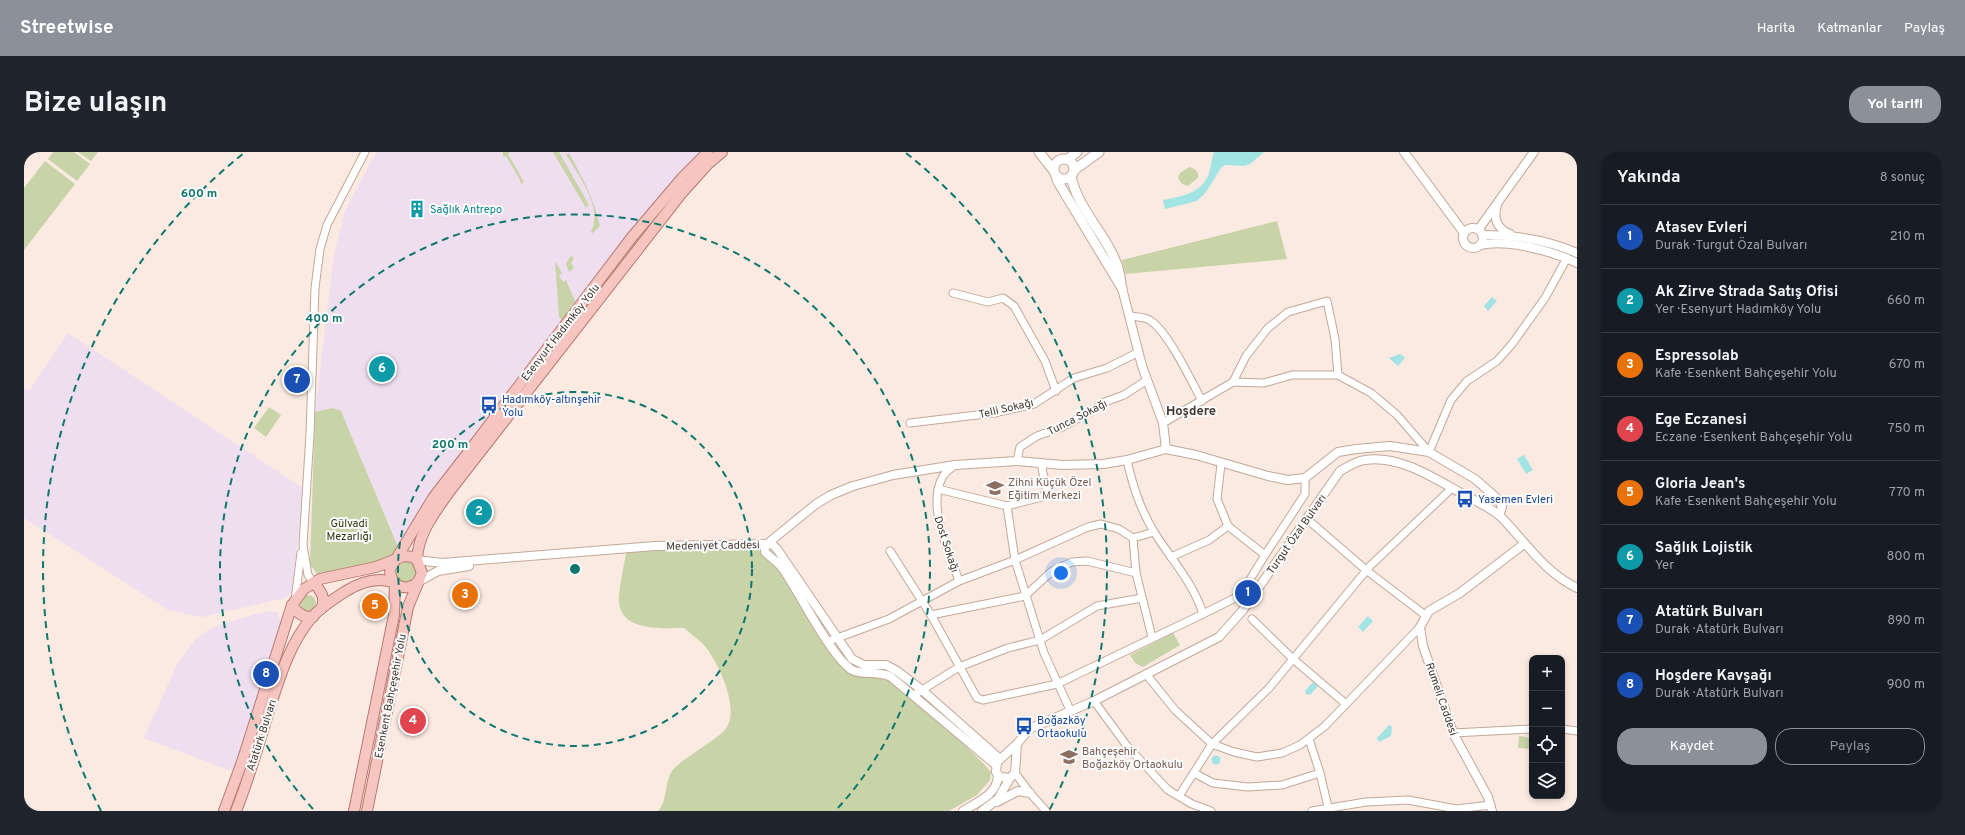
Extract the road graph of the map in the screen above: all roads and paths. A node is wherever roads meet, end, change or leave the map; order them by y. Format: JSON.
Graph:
{"nodes":[{"id":1,"x":365,"y":152,"type":"edge"},
{"id":2,"x":708,"y":152,"type":"edge"},
{"id":3,"x":722,"y":152,"type":"edge"},
{"id":4,"x":1039,"y":152,"type":"edge"},
{"id":5,"x":1077,"y":152,"type":"edge"},
{"id":6,"x":1099,"y":152,"type":"edge"},
{"id":7,"x":1404,"y":152,"type":"edge"},
{"id":8,"x":1534,"y":152,"type":"edge"},
{"id":9,"x":1062,"y":157,"type":"edge"},
{"id":10,"x":1073,"y":173,"type":"junction"},
{"id":11,"x":1055,"y":174,"type":"junction"},
{"id":12,"x":677,"y":191,"type":"junction"},
{"id":13,"x":1497,"y":203,"type":"junction"},
{"id":14,"x":1480,"y":232,"type":"junction"},
{"id":15,"x":1464,"y":233,"type":"junction"},
{"id":16,"x":1516,"y":237,"type":"junction"},
{"id":17,"x":1480,"y":245,"type":"junction"},
{"id":18,"x":1577,"y":254,"type":"edge"},
{"id":19,"x":1567,"y":258,"type":"junction"},
{"id":20,"x":1577,"y":263,"type":"edge"},
{"id":21,"x":1122,"y":288,"type":"junction"},
{"id":22,"x":953,"y":293,"type":"dead end"},
{"id":23,"x":1130,"y":316,"type":"junction"},
{"id":24,"x":1139,"y":352,"type":"junction"},
{"id":25,"x":1338,"y":375,"type":"junction"},
{"id":26,"x":1147,"y":380,"type":"junction"},
{"id":27,"x":1233,"y":382,"type":"junction"},
{"id":28,"x":1056,"y":391,"type":"junction"},
{"id":29,"x":1202,"y":401,"type":"junction"},
{"id":30,"x":910,"y":423,"type":"dead end"},
{"id":31,"x":1163,"y":423,"type":"junction"},
{"id":32,"x":1166,"y":449,"type":"junction"},
{"id":33,"x":1430,"y":452,"type":"junction"},
{"id":34,"x":1127,"y":460,"type":"junction"},
{"id":35,"x":1017,"y":461,"type":"junction"},
{"id":36,"x":1041,"y":463,"type":"junction"},
{"id":37,"x":1221,"y":464,"type":"junction"},
{"id":38,"x":954,"y":465,"type":"junction"},
{"id":39,"x":1305,"y":478,"type":"junction"},
{"id":40,"x":1452,"y":488,"type":"junction"},
{"id":41,"x":938,"y":489,"type":"junction"},
{"id":42,"x":1007,"y":506,"type":"junction"},
{"id":43,"x":1499,"y":515,"type":"junction"},
{"id":44,"x":1307,"y":519,"type":"junction"},
{"id":45,"x":1228,"y":526,"type":"junction"},
{"id":46,"x":1154,"y":532,"type":"junction"},
{"id":47,"x":1133,"y":538,"type":"junction"},
{"id":48,"x":767,"y":544,"type":"junction"},
{"id":49,"x":1524,"y":544,"type":"junction"},
{"id":50,"x":303,"y":545,"type":"junction"},
{"id":51,"x":890,"y":552,"type":"dead end"},
{"id":52,"x":1265,"y":555,"type":"junction"},
{"id":53,"x":524,"y":557,"type":"junction"},
{"id":54,"x":1171,"y":557,"type":"junction"},
{"id":55,"x":395,"y":560,"type":"junction"},
{"id":56,"x":417,"y":560,"type":"junction"},
{"id":57,"x":1015,"y":560,"type":"junction"},
{"id":58,"x":1366,"y":570,"type":"junction"},
{"id":59,"x":1136,"y":572,"type":"junction"},
{"id":60,"x":959,"y":581,"type":"junction"},
{"id":61,"x":313,"y":582,"type":"junction"},
{"id":62,"x":418,"y":582,"type":"junction"},
{"id":63,"x":395,"y":583,"type":"junction"},
{"id":64,"x":1577,"y":588,"type":"edge"},
{"id":65,"x":1025,"y":596,"type":"junction"},
{"id":66,"x":1142,"y":598,"type":"junction"},
{"id":67,"x":922,"y":600,"type":"junction"},
{"id":68,"x":293,"y":603,"type":"junction"},
{"id":69,"x":321,"y":609,"type":"junction"},
{"id":70,"x":1203,"y":614,"type":"junction"},
{"id":71,"x":931,"y":615,"type":"junction"},
{"id":72,"x":1425,"y":615,"type":"junction"},
{"id":73,"x":312,"y":617,"type":"junction"},
{"id":74,"x":1252,"y":619,"type":"dead end"},
{"id":75,"x":1420,"y":627,"type":"junction"},
{"id":76,"x":1152,"y":637,"type":"junction"},
{"id":77,"x":832,"y":639,"type":"junction"},
{"id":78,"x":1040,"y":640,"type":"junction"},
{"id":79,"x":1293,"y":659,"type":"junction"},
{"id":80,"x":959,"y":667,"type":"junction"},
{"id":81,"x":1146,"y":674,"type":"junction"},
{"id":82,"x":1058,"y":684,"type":"junction"},
{"id":83,"x":922,"y":690,"type":"junction"},
{"id":84,"x":914,"y":695,"type":"junction"},
{"id":85,"x":1094,"y":701,"type":"junction"},
{"id":86,"x":1346,"y":704,"type":"junction"},
{"id":87,"x":1070,"y":710,"type":"junction"},
{"id":88,"x":1529,"y":729,"type":"edge"},
{"id":89,"x":1565,"y":730,"type":"edge"},
{"id":90,"x":1577,"y":732,"type":"edge"},
{"id":91,"x":1453,"y":733,"type":"junction"},
{"id":92,"x":1309,"y":739,"type":"junction"},
{"id":93,"x":1017,"y":744,"type":"junction"},
{"id":94,"x":1212,"y":744,"type":"junction"},
{"id":95,"x":999,"y":761,"type":"junction"},
{"id":96,"x":1015,"y":763,"type":"junction"},
{"id":97,"x":1194,"y":773,"type":"junction"},
{"id":98,"x":1320,"y":773,"type":"junction"},
{"id":99,"x":998,"y":775,"type":"junction"},
{"id":100,"x":1013,"y":775,"type":"junction"},
{"id":101,"x":1030,"y":793,"type":"junction"},
{"id":102,"x":1179,"y":796,"type":"junction"},
{"id":103,"x":994,"y":803,"type":"junction"},
{"id":104,"x":1492,"y":808,"type":"edge"},
{"id":105,"x":1329,"y":809,"type":"edge"},
{"id":106,"x":224,"y":811,"type":"edge"},
{"id":107,"x":236,"y":811,"type":"edge"},
{"id":108,"x":354,"y":811,"type":"edge"},
{"id":109,"x":367,"y":811,"type":"edge"},
{"id":110,"x":963,"y":811,"type":"edge"},
{"id":111,"x":982,"y":811,"type":"edge"},
{"id":112,"x":1046,"y":811,"type":"edge"},
{"id":113,"x":1211,"y":811,"type":"edge"},
{"id":114,"x":1312,"y":811,"type":"edge"}],
"edges":[{"from":1,"to":50,"type":"street","name":"Atatürk Bulvarı"},
{"from":2,"to":12,"type":"main road","name":"Esenyurt Hadımköy Yolu"},
{"from":3,"to":12,"type":"main road","name":"Esenyurt Hadımköy Yolu"},
{"from":4,"to":11,"type":"main road"},
{"from":5,"to":9,"type":"main road"},
{"from":6,"to":10,"type":"main road"},
{"from":7,"to":15,"type":"street"},
{"from":8,"to":13,"type":"street"},
{"from":9,"to":10,"type":"main road"},
{"from":9,"to":11,"type":"main road"},
{"from":10,"to":11,"type":"main road"},
{"from":10,"to":21,"type":"main road"},
{"from":11,"to":21,"type":"main road"},
{"from":12,"to":55,"type":"main road","name":"Esenyurt Hadımköy Yolu"},
{"from":12,"to":56,"type":"main road","name":"Esenyurt Hadımköy Yolu"},
{"from":13,"to":14,"type":"street"},
{"from":13,"to":16,"type":"street"},
{"from":14,"to":15,"type":"street"},
{"from":14,"to":16,"type":"street"},
{"from":14,"to":17,"type":"street"},
{"from":15,"to":17,"type":"street"},
{"from":16,"to":18,"type":"street"},
{"from":17,"to":19,"type":"street"},
{"from":19,"to":20,"type":"street"},
{"from":19,"to":33,"type":"street"},
{"from":21,"to":23,"type":"street"},
{"from":22,"to":28,"type":"street"},
{"from":23,"to":24,"type":"street"},
{"from":23,"to":29,"type":"street"},
{"from":24,"to":26,"type":"street"},
{"from":24,"to":28,"type":"street","name":"Telli Sokağı"},
{"from":25,"to":27,"type":"street"},
{"from":25,"to":27,"type":"street"},
{"from":25,"to":33,"type":"street"},
{"from":26,"to":31,"type":"street"},
{"from":26,"to":35,"type":"street","name":"Tunca Sokağı"},
{"from":27,"to":29,"type":"street"},
{"from":28,"to":30,"type":"street","name":"Telli Sokağı"},
{"from":29,"to":31,"type":"street"},
{"from":31,"to":32,"type":"street"},
{"from":32,"to":34,"type":"street","name":"Medeniyet Caddesi"},
{"from":32,"to":37,"type":"street"},
{"from":33,"to":39,"type":"street"},
{"from":33,"to":43,"type":"street"},
{"from":34,"to":36,"type":"street","name":"Medeniyet Caddesi"},
{"from":34,"to":46,"type":"street"},
{"from":35,"to":36,"type":"street","name":"Medeniyet Caddesi"},
{"from":35,"to":38,"type":"street","name":"Medeniyet Caddesi"},
{"from":36,"to":42,"type":"street"},
{"from":37,"to":39,"type":"street"},
{"from":37,"to":45,"type":"street"},
{"from":38,"to":41,"type":"street","name":"Dost Sokağı"},
{"from":38,"to":48,"type":"street","name":"Medeniyet Caddesi"},
{"from":39,"to":52,"type":"street"},
{"from":40,"to":43,"type":"street","name":"Turgut Özal Bulvarı"},
{"from":40,"to":44,"type":"street","name":"Turgut Özal Bulvarı"},
{"from":40,"to":58,"type":"street"},
{"from":41,"to":42,"type":"street"},
{"from":41,"to":60,"type":"street","name":"Dost Sokağı"},
{"from":42,"to":57,"type":"street"},
{"from":43,"to":49,"type":"street","name":"Turgut Özal Bulvarı"},
{"from":44,"to":58,"type":"street"},
{"from":44,"to":81,"type":"street","name":"Turgut Özal Bulvarı"},
{"from":45,"to":52,"type":"street"},
{"from":45,"to":54,"type":"street"},
{"from":46,"to":47,"type":"street"},
{"from":46,"to":54,"type":"street"},
{"from":47,"to":57,"type":"street"},
{"from":47,"to":59,"type":"street"},
{"from":48,"to":53,"type":"street","name":"Medeniyet Caddesi"},
{"from":48,"to":77,"type":"street"},
{"from":49,"to":64,"type":"street","name":"Turgut Özal Bulvarı"},
{"from":49,"to":72,"type":"street"},
{"from":50,"to":61,"type":"street","name":"Atatürk Bulvarı"},
{"from":50,"to":68,"type":"street","name":"Atatürk Bulvarı"},
{"from":51,"to":67,"type":"street"},
{"from":52,"to":70,"type":"street"},
{"from":53,"to":56,"type":"street"},
{"from":53,"to":62,"type":"street"},
{"from":54,"to":70,"type":"street"},
{"from":55,"to":56,"type":"main road"},
{"from":55,"to":61,"type":"main road","name":"Atatürk Bulvarı"},
{"from":55,"to":63,"type":"main road"},
{"from":56,"to":62,"type":"main road"},
{"from":57,"to":60,"type":"street"},
{"from":57,"to":65,"type":"street"},
{"from":58,"to":72,"type":"street"},
{"from":58,"to":79,"type":"street"},
{"from":59,"to":65,"type":"street"},
{"from":59,"to":66,"type":"street"},
{"from":60,"to":67,"type":"street"},
{"from":61,"to":68,"type":"main road","name":"Atatürk Bulvarı"},
{"from":61,"to":69,"type":"main road"},
{"from":62,"to":63,"type":"main road"},
{"from":62,"to":109,"type":"main road","name":"Esenkent Bahçeşehir Yolu"},
{"from":63,"to":69,"type":"main road","name":"Atatürk Bulvarı"},
{"from":63,"to":108,"type":"main road","name":"Esenkent Bahçeşehir Yolu"},
{"from":65,"to":71,"type":"street"},
{"from":65,"to":78,"type":"street"},
{"from":66,"to":76,"type":"street"},
{"from":66,"to":78,"type":"street"},
{"from":67,"to":71,"type":"street"},
{"from":67,"to":77,"type":"street"},
{"from":68,"to":73,"type":"main road"},
{"from":68,"to":106,"type":"main road","name":"Atatürk Bulvarı"},
{"from":69,"to":73,"type":"main road","name":"Atatürk Bulvarı"},
{"from":70,"to":76,"type":"street"},
{"from":71,"to":80,"type":"street"},
{"from":72,"to":75,"type":"street"},
{"from":73,"to":107,"type":"main road","name":"Atatürk Bulvarı"},
{"from":74,"to":79,"type":"street"},
{"from":75,"to":86,"type":"street"},
{"from":75,"to":91,"type":"street","name":"Rumeli Caddesi"},
{"from":76,"to":82,"type":"street"},
{"from":77,"to":83,"type":"street"},
{"from":77,"to":84,"type":"street"},
{"from":78,"to":80,"type":"street"},
{"from":78,"to":82,"type":"street"},
{"from":79,"to":86,"type":"street"},
{"from":79,"to":94,"type":"street"},
{"from":80,"to":82,"type":"street"},
{"from":80,"to":83,"type":"street"},
{"from":81,"to":85,"type":"street","name":"Turgut Özal Bulvarı"},
{"from":81,"to":94,"type":"street"},
{"from":82,"to":87,"type":"street"},
{"from":83,"to":84,"type":"street"},
{"from":83,"to":95,"type":"street"},
{"from":84,"to":95,"type":"street"},
{"from":85,"to":87,"type":"street","name":"Turgut Özal Bulvarı"},
{"from":85,"to":102,"type":"street"},
{"from":86,"to":92,"type":"street"},
{"from":87,"to":93,"type":"street","name":"Turgut Özal Bulvarı"},
{"from":88,"to":91,"type":"street"},
{"from":89,"to":90,"type":"street"},
{"from":91,"to":104,"type":"street","name":"Rumeli Caddesi"},
{"from":92,"to":94,"type":"street"},
{"from":92,"to":98,"type":"street"},
{"from":93,"to":95,"type":"street","name":"Turgut Özal Bulvarı"},
{"from":93,"to":96,"type":"street"},
{"from":94,"to":97,"type":"street"},
{"from":95,"to":96,"type":"street"},
{"from":95,"to":99,"type":"street"},
{"from":96,"to":100,"type":"street"},
{"from":97,"to":98,"type":"street"},
{"from":97,"to":102,"type":"street"},
{"from":98,"to":105,"type":"street"},
{"from":99,"to":100,"type":"street"},
{"from":99,"to":110,"type":"street"},
{"from":100,"to":101,"type":"street"},
{"from":100,"to":103,"type":"street"},
{"from":101,"to":103,"type":"street"},
{"from":101,"to":112,"type":"street"},
{"from":102,"to":113,"type":"street"},
{"from":103,"to":111,"type":"street"},
{"from":104,"to":105,"type":"street"},
{"from":105,"to":114,"type":"street"}]}
